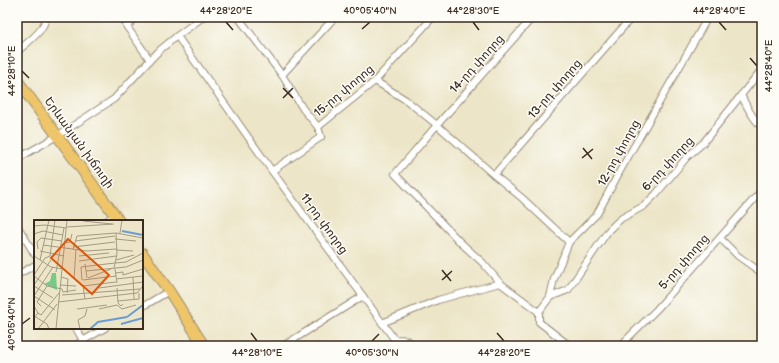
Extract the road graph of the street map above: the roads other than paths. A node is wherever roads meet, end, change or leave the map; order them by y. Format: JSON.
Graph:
{"nodes":[{"id":1,"x":46,"y":17,"type":"edge"},
{"id":2,"x":123,"y":17,"type":"edge"},
{"id":3,"x":136,"y":17,"type":"edge"},
{"id":4,"x":203,"y":17,"type":"edge"},
{"id":5,"x":238,"y":17,"type":"edge"},
{"id":6,"x":334,"y":17,"type":"edge"},
{"id":7,"x":433,"y":17,"type":"edge"},
{"id":8,"x":534,"y":17,"type":"edge"},
{"id":9,"x":632,"y":17,"type":"edge"},
{"id":10,"x":708,"y":17,"type":"edge"},
{"id":11,"x":127,"y":27,"type":"junction"},
{"id":12,"x":176,"y":36,"type":"junction"},
{"id":13,"x":17,"y":52,"type":"edge"},
{"id":14,"x":150,"y":60,"type":"junction"},
{"id":15,"x":762,"y":69,"type":"edge"},
{"id":16,"x":282,"y":75,"type":"junction"},
{"id":17,"x":17,"y":80,"type":"edge"},
{"id":18,"x":375,"y":81,"type":"junction"},
{"id":19,"x":741,"y":95,"type":"junction"},
{"id":20,"x":437,"y":124,"type":"junction"},
{"id":21,"x":318,"y":127,"type":"junction"},
{"id":22,"x":762,"y":127,"type":"edge"},
{"id":23,"x":57,"y":136,"type":"junction"},
{"id":24,"x":17,"y":159,"type":"edge"},
{"id":25,"x":272,"y":171,"type":"junction"},
{"id":26,"x":494,"y":175,"type":"junction"},
{"id":27,"x":762,"y":190,"type":"edge"},
{"id":28,"x":117,"y":218,"type":"edge"},
{"id":29,"x":17,"y":225,"type":"edge"},
{"id":30,"x":720,"y":238,"type":"junction"},
{"id":31,"x":569,"y":242,"type":"junction"},
{"id":32,"x":34,"y":253,"type":"edge"},
{"id":33,"x":143,"y":254,"type":"edge"},
{"id":34,"x":34,"y":266,"type":"edge"},
{"id":35,"x":762,"y":273,"type":"edge"},
{"id":36,"x":17,"y":275,"type":"edge"},
{"id":37,"x":500,"y":283,"type":"junction"},
{"id":38,"x":169,"y":291,"type":"junction"},
{"id":39,"x":363,"y":296,"type":"junction"},
{"id":40,"x":550,"y":297,"type":"junction"},
{"id":41,"x":143,"y":306,"type":"edge"},
{"id":42,"x":539,"y":312,"type":"junction"},
{"id":43,"x":382,"y":323,"type":"junction"},
{"id":44,"x":77,"y":329,"type":"edge"},
{"id":45,"x":104,"y":329,"type":"edge"},
{"id":46,"x":85,"y":343,"type":"edge"},
{"id":47,"x":74,"y":346,"type":"edge"},
{"id":48,"x":204,"y":346,"type":"edge"},
{"id":49,"x":284,"y":346,"type":"edge"},
{"id":50,"x":414,"y":346,"type":"edge"},
{"id":51,"x":570,"y":346,"type":"edge"},
{"id":52,"x":620,"y":346,"type":"edge"}],
"edges":[{"from":1,"to":13,"type":"street"},
{"from":2,"to":11,"type":"street"},
{"from":3,"to":11,"type":"street"},
{"from":4,"to":12,"type":"street"},
{"from":5,"to":16,"type":"street"},
{"from":6,"to":16,"type":"street"},
{"from":7,"to":18,"type":"street","name":"15-րդ փողոց"},
{"from":8,"to":20,"type":"street","name":"14-րդ փողոց"},
{"from":9,"to":26,"type":"street","name":"13-րդ փողոց"},
{"from":10,"to":31,"type":"street","name":"12-րդ փողոց"},
{"from":11,"to":14,"type":"street"},
{"from":12,"to":14,"type":"street"},
{"from":12,"to":25,"type":"street","name":"11-րդ փողոց"},
{"from":14,"to":23,"type":"street"},
{"from":15,"to":19,"type":"street","name":"6-րդ փողոց"},
{"from":16,"to":21,"type":"street"},
{"from":17,"to":23,"type":"main road","name":"Երևանյան խճուղի"},
{"from":18,"to":20,"type":"street"},
{"from":18,"to":21,"type":"street","name":"15-րդ փողոց"},
{"from":19,"to":22,"type":"street"},
{"from":19,"to":40,"type":"street","name":"6-րդ փողոց"},
{"from":20,"to":26,"type":"street"},
{"from":20,"to":37,"type":"street","name":"14-րդ փողոց"},
{"from":21,"to":25,"type":"street"},
{"from":23,"to":24,"type":"street"},
{"from":23,"to":28,"type":"main road","name":"Երևանյան խճուղի"},
{"from":25,"to":39,"type":"street","name":"11-րդ փողոց"},
{"from":26,"to":31,"type":"street"},
{"from":27,"to":30,"type":"street","name":"5-րդ փողոց"},
{"from":29,"to":32,"type":"street"},
{"from":30,"to":35,"type":"street"},
{"from":30,"to":52,"type":"street","name":"5-րդ փողոց"},
{"from":31,"to":40,"type":"street","name":"12-րդ փողոց"},
{"from":33,"to":38,"type":"main road"},
{"from":34,"to":36,"type":"street"},
{"from":37,"to":42,"type":"street"},
{"from":37,"to":43,"type":"street"},
{"from":38,"to":41,"type":"street"},
{"from":38,"to":48,"type":"main road"},
{"from":39,"to":43,"type":"street","name":"11-րդ փողոց"},
{"from":39,"to":49,"type":"street"},
{"from":40,"to":42,"type":"street"},
{"from":42,"to":51,"type":"street"},
{"from":43,"to":50,"type":"street","name":"11-րդ փողոց"},
{"from":44,"to":46,"type":"street"},
{"from":45,"to":46,"type":"street"},
{"from":46,"to":47,"type":"street"}]}
